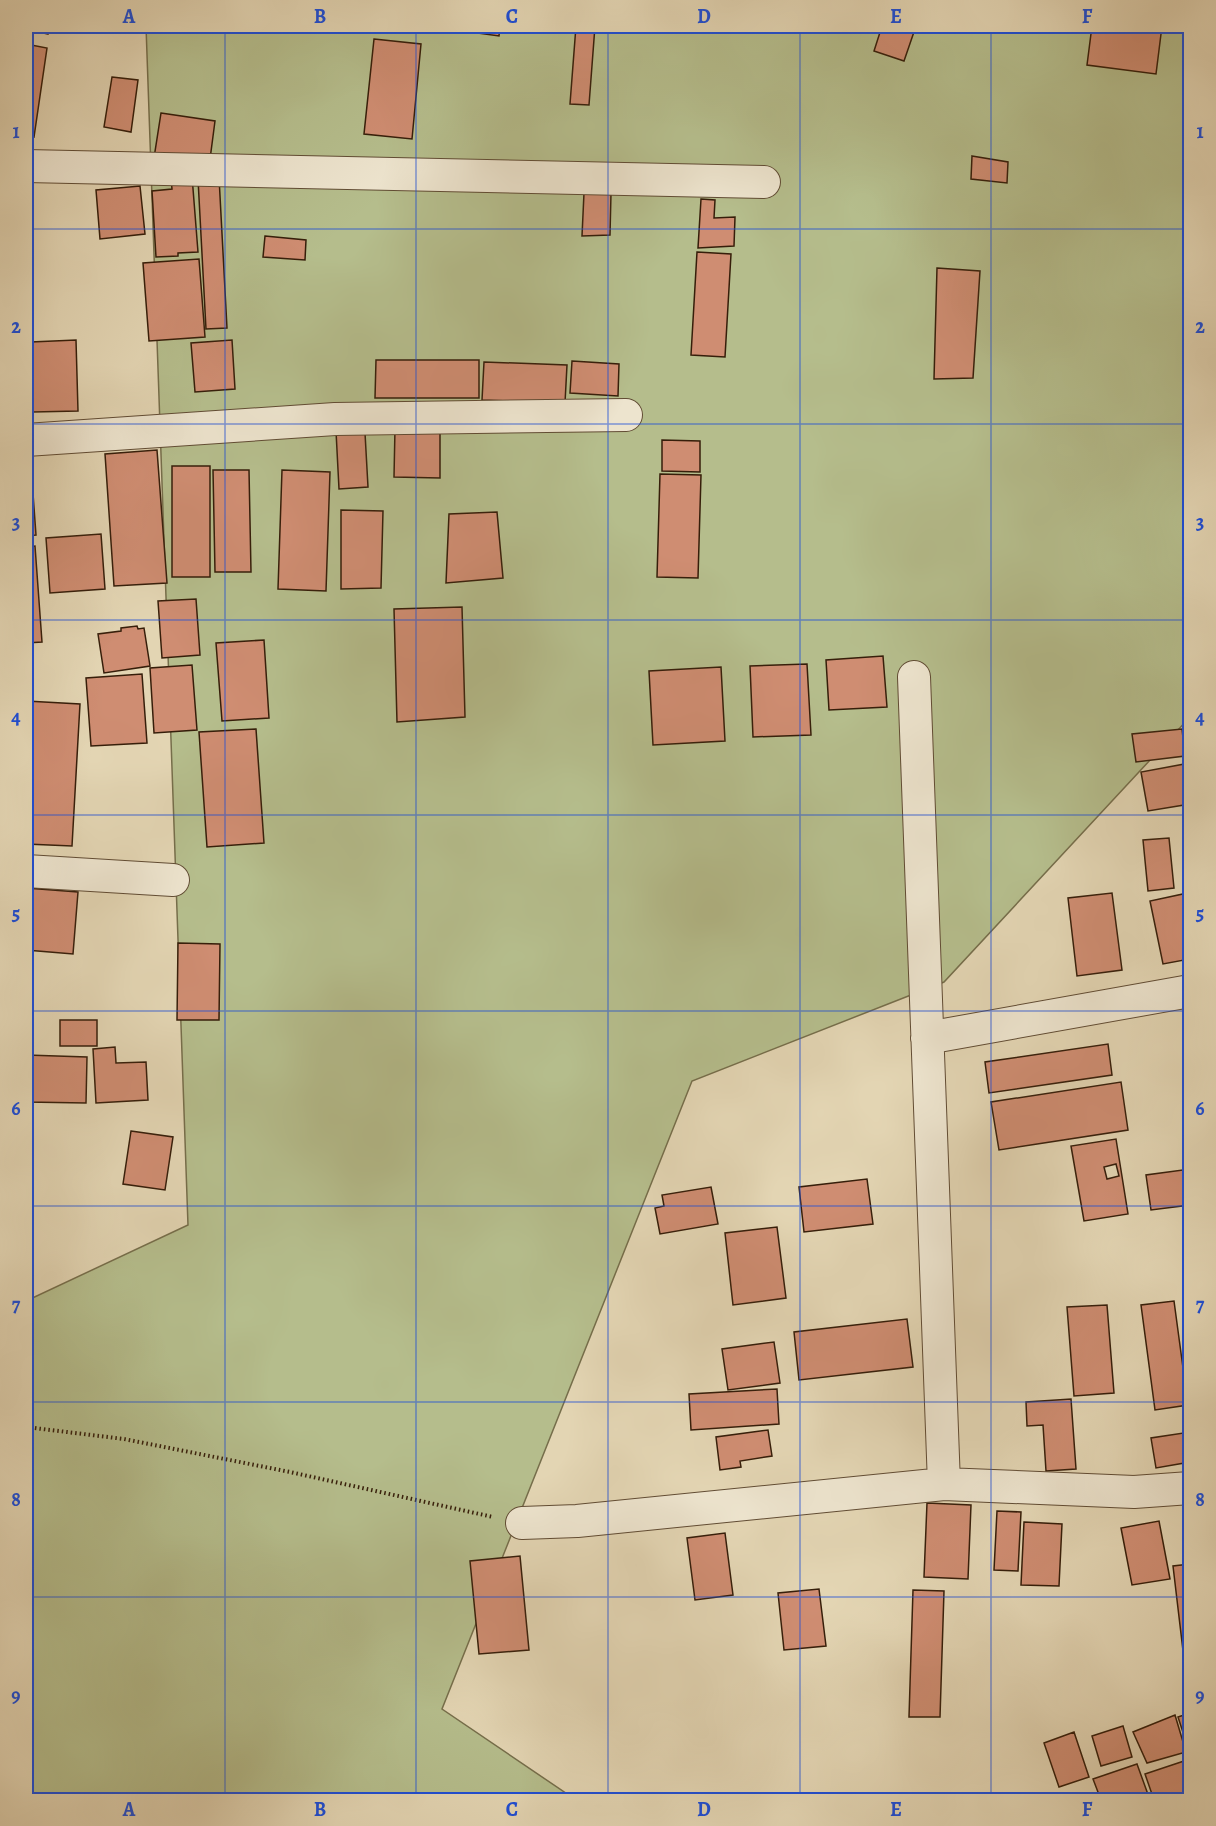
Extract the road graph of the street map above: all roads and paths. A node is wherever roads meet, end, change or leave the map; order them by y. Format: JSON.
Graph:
{"nodes":[{"id":1,"x":26,"y":166,"type":"edge"},
{"id":2,"x":764,"y":182,"type":"dead end"},
{"id":3,"x":626,"y":415,"type":"dead end"},
{"id":4,"x":26,"y":440,"type":"edge"},
{"id":5,"x":914,"y":677,"type":"dead end"},
{"id":6,"x":26,"y":871,"type":"edge"},
{"id":7,"x":173,"y":880,"type":"dead end"},
{"id":8,"x":1191,"y":991,"type":"edge"},
{"id":9,"x":927,"y":1038,"type":"junction"},
{"id":10,"x":26,"y":1426,"type":"edge"},
{"id":11,"x":944,"y":1484,"type":"junction"},
{"id":12,"x":1191,"y":1488,"type":"edge"},
{"id":13,"x":522,"y":1523,"type":"joint"}],
"edges":[{"from":1,"to":2,"type":"street"},
{"from":3,"to":4,"type":"street"},
{"from":5,"to":9,"type":"street"},
{"from":6,"to":7,"type":"street"},
{"from":8,"to":9,"type":"street"},
{"from":9,"to":11,"type":"street"},
{"from":10,"to":13,"type":"path"},
{"from":11,"to":12,"type":"street"},
{"from":11,"to":13,"type":"street"}]}
